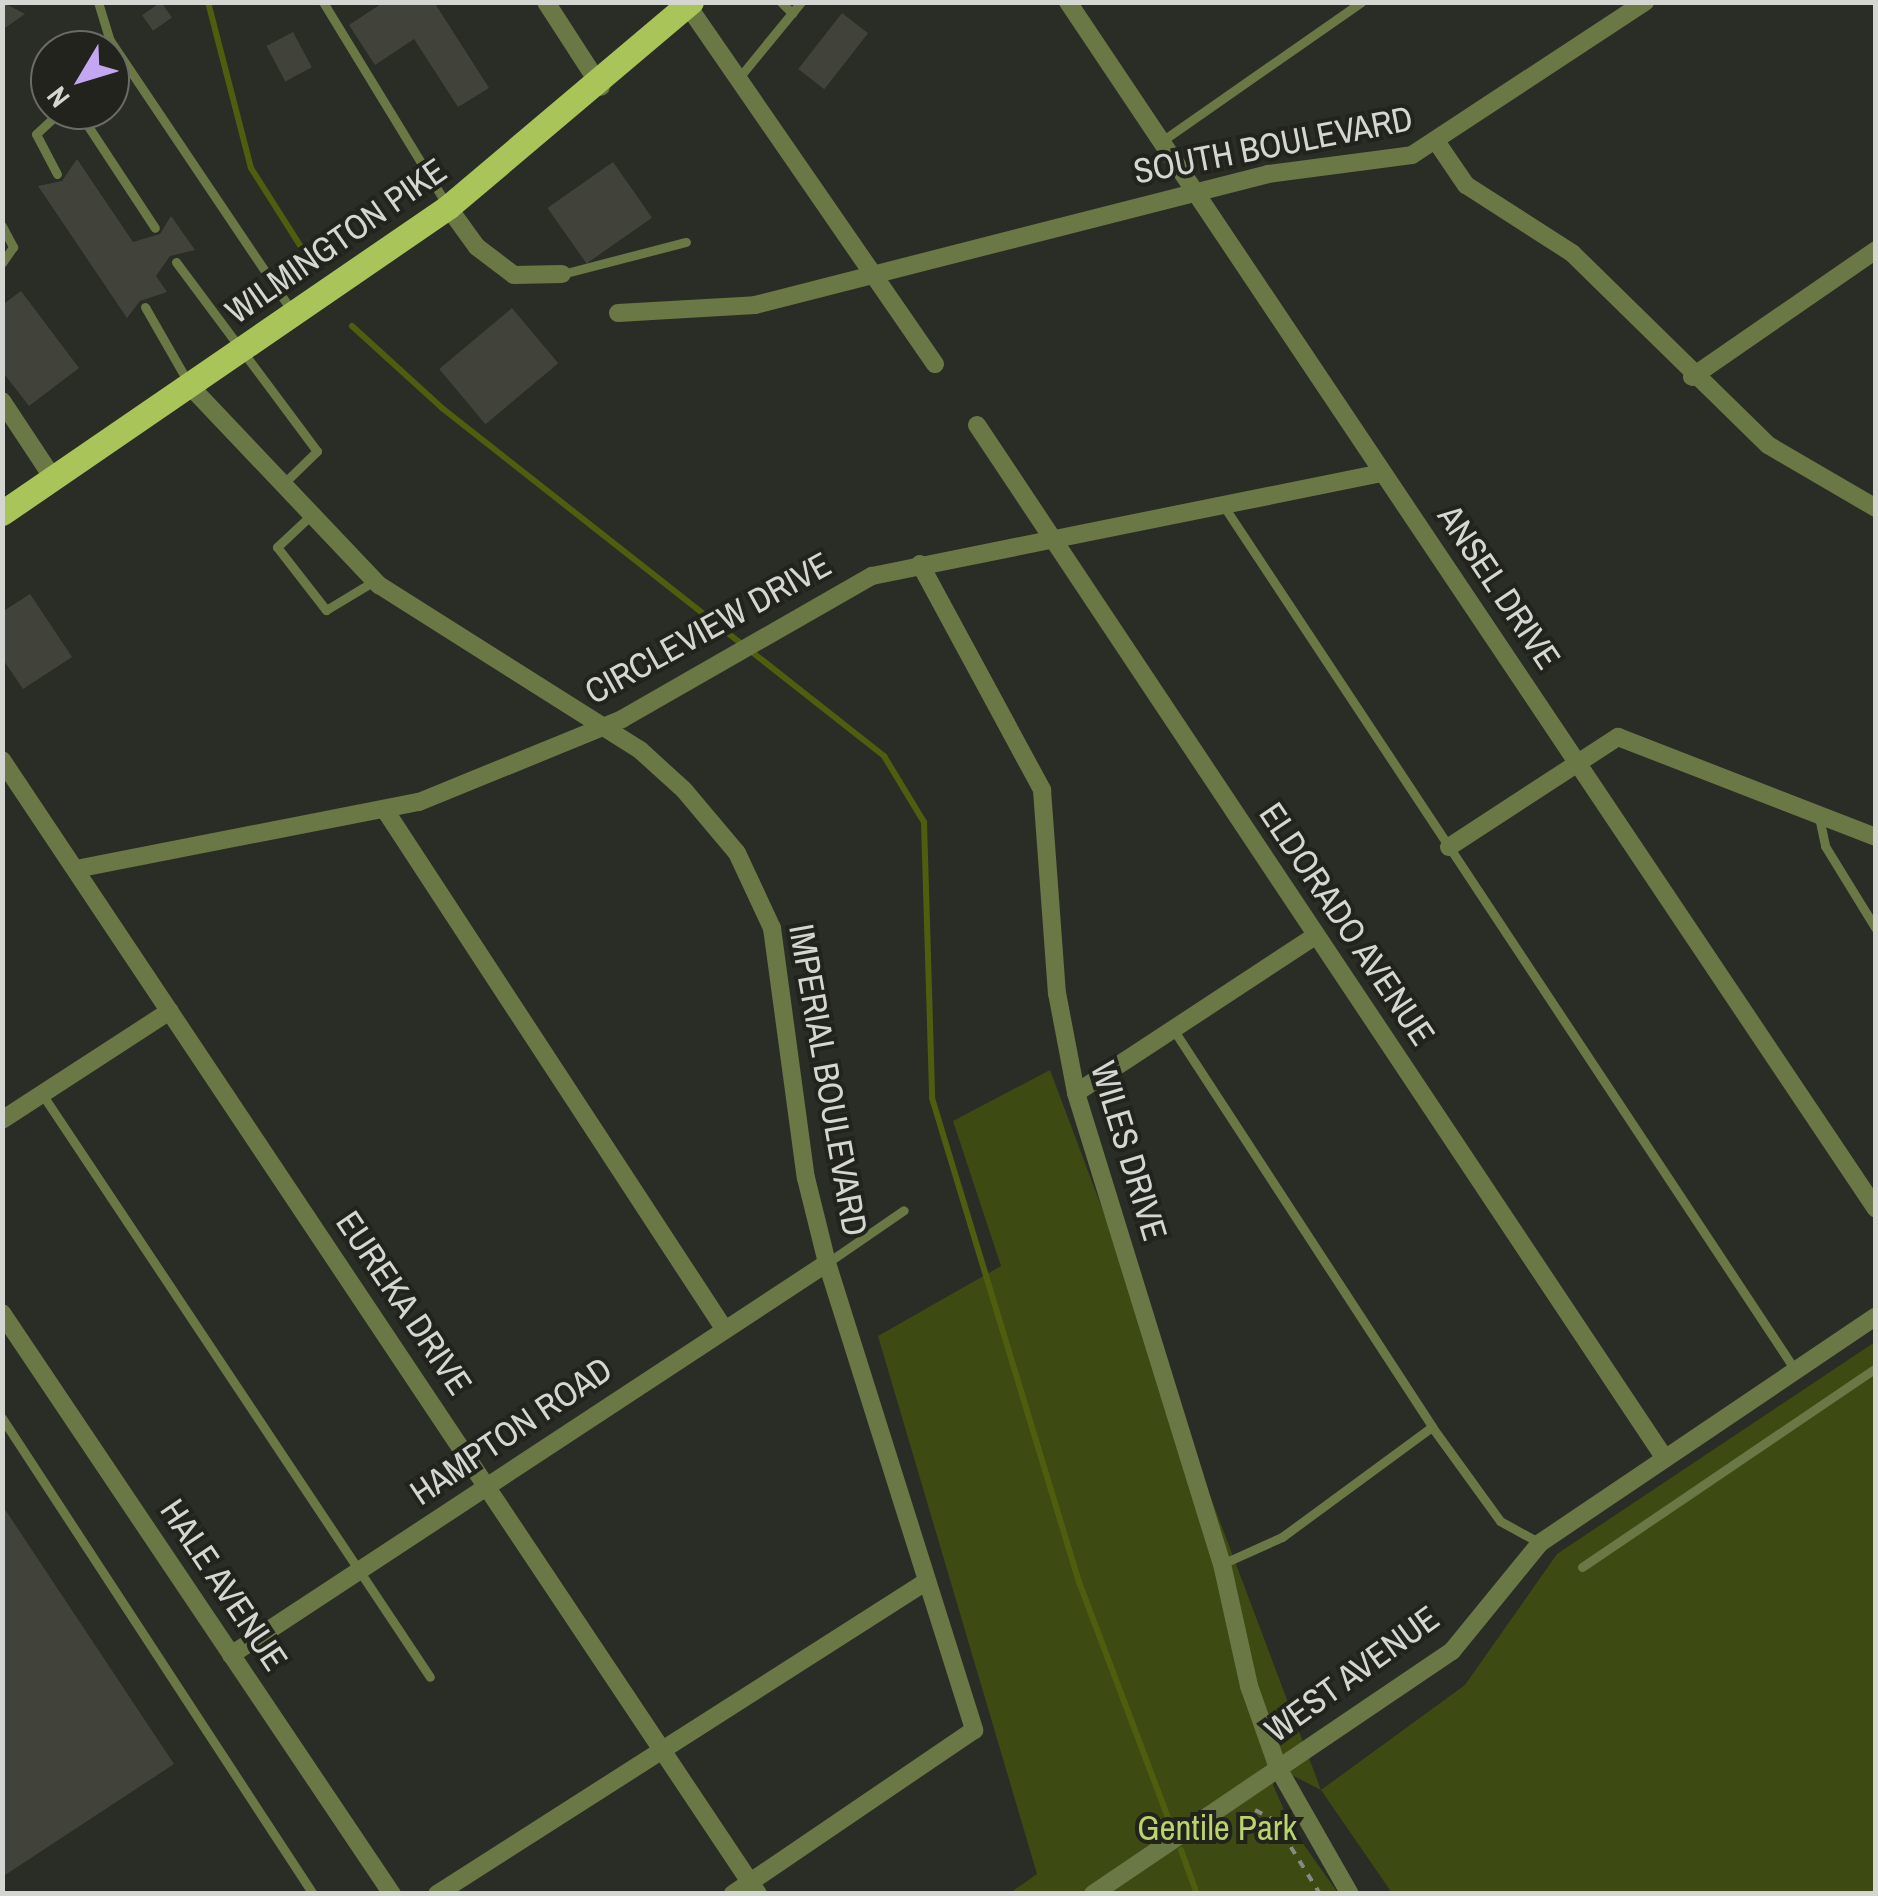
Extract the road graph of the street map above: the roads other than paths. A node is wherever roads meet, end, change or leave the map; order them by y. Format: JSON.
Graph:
{"nodes":[{"id":1,"x":98,"y":2,"type":"edge"},
{"id":2,"x":324,"y":2,"type":"edge"},
{"id":3,"x":546,"y":2,"type":"edge"},
{"id":4,"x":781,"y":2,"type":"edge"},
{"id":5,"x":801,"y":2,"type":"edge"},
{"id":6,"x":1361,"y":2,"type":"edge"},
{"id":7,"x":1644,"y":2,"type":"edge"},
{"id":8,"x":690,"y":4,"type":"edge"},
{"id":9,"x":1071,"y":4,"type":"edge"},
{"id":10,"x":792,"y":13,"type":"junction"},
{"id":11,"x":742,"y":74,"type":"junction"},
{"id":12,"x":601,"y":87,"type":"junction"},
{"id":13,"x":1162,"y":140,"type":"junction"},
{"id":14,"x":1438,"y":144,"type":"junction"},
{"id":15,"x":56,"y":174,"type":"dead end"},
{"id":16,"x":1195,"y":192,"type":"junction"},
{"id":17,"x":448,"y":207,"type":"junction"},
{"id":18,"x":2,"y":226,"type":"edge"},
{"id":19,"x":154,"y":228,"type":"dead end"},
{"id":20,"x":686,"y":242,"type":"dead end"},
{"id":21,"x":1876,"y":250,"type":"edge"},
{"id":22,"x":176,"y":262,"type":"dead end"},
{"id":23,"x":2,"y":263,"type":"edge"},
{"id":24,"x":872,"y":273,"type":"junction"},
{"id":25,"x":562,"y":274,"type":"joint"},
{"id":26,"x":145,"y":307,"type":"dead end"},
{"id":27,"x":294,"y":313,"type":"junction"},
{"id":28,"x":618,"y":313,"type":"dead end"},
{"id":29,"x":238,"y":351,"type":"junction"},
{"id":30,"x":935,"y":364,"type":"dead end"},
{"id":31,"x":1692,"y":377,"type":"junction"},
{"id":32,"x":189,"y":385,"type":"junction"},
{"id":33,"x":2,"y":401,"type":"edge"},
{"id":34,"x":977,"y":425,"type":"dead end"},
{"id":35,"x":1382,"y":474,"type":"junction"},
{"id":36,"x":53,"y":478,"type":"junction"},
{"id":37,"x":280,"y":487,"type":"junction"},
{"id":38,"x":1223,"y":504,"type":"junction"},
{"id":39,"x":1876,"y":508,"type":"edge"},
{"id":40,"x":2,"y":513,"type":"edge"},
{"id":41,"x":309,"y":517,"type":"junction"},
{"id":42,"x":1050,"y":536,"type":"junction"},
{"id":43,"x":920,"y":564,"type":"junction"},
{"id":44,"x":374,"y":581,"type":"junction"},
{"id":45,"x":602,"y":726,"type":"junction"},
{"id":46,"x":2,"y":760,"type":"edge"},
{"id":47,"x":1577,"y":760,"type":"junction"},
{"id":48,"x":386,"y":813,"type":"junction"},
{"id":49,"x":1820,"y":818,"type":"junction"},
{"id":50,"x":1876,"y":837,"type":"edge"},
{"id":51,"x":1449,"y":847,"type":"junction"},
{"id":52,"x":76,"y":869,"type":"junction"},
{"id":53,"x":1876,"y":929,"type":"edge"},
{"id":54,"x":1315,"y":936,"type":"junction"},
{"id":55,"x":170,"y":1011,"type":"junction"},
{"id":56,"x":1173,"y":1030,"type":"junction"},
{"id":57,"x":42,"y":1094,"type":"junction"},
{"id":58,"x":1076,"y":1094,"type":"junction"},
{"id":59,"x":2,"y":1120,"type":"edge"},
{"id":60,"x":1876,"y":1209,"type":"edge"},
{"id":61,"x":904,"y":1210,"type":"dead end"},
{"id":62,"x":828,"y":1263,"type":"junction"},
{"id":63,"x":2,"y":1313,"type":"edge"},
{"id":64,"x":1876,"y":1316,"type":"edge"},
{"id":65,"x":723,"y":1326,"type":"junction"},
{"id":66,"x":1876,"y":1368,"type":"edge"},
{"id":67,"x":1795,"y":1370,"type":"junction"},
{"id":68,"x":2,"y":1418,"type":"edge"},
{"id":69,"x":1432,"y":1427,"type":"junction"},
{"id":70,"x":1664,"y":1457,"type":"junction"},
{"id":71,"x":487,"y":1485,"type":"junction"},
{"id":72,"x":1540,"y":1544,"type":"junction"},
{"id":73,"x":1222,"y":1564,"type":"junction"},
{"id":74,"x":1582,"y":1567,"type":"dead end"},
{"id":75,"x":356,"y":1574,"type":"junction"},
{"id":76,"x":926,"y":1581,"type":"junction"},
{"id":77,"x":231,"y":1654,"type":"junction"},
{"id":78,"x":430,"y":1677,"type":"dead end"},
{"id":79,"x":658,"y":1747,"type":"junction"},
{"id":80,"x":1278,"y":1768,"type":"junction"},
{"id":81,"x":754,"y":1888,"type":"edge"},
{"id":82,"x":312,"y":1894,"type":"edge"},
{"id":83,"x":392,"y":1894,"type":"edge"},
{"id":84,"x":438,"y":1894,"type":"edge"},
{"id":85,"x":732,"y":1894,"type":"edge"},
{"id":86,"x":1093,"y":1894,"type":"edge"},
{"id":87,"x":1350,"y":1894,"type":"edge"}],
"edges":[{"from":1,"to":27,"type":"lane"},
{"from":2,"to":17,"type":"lane"},
{"from":3,"to":12,"type":"street"},
{"from":4,"to":10,"type":"lane"},
{"from":5,"to":10,"type":"lane"},
{"from":6,"to":13,"type":"lane"},
{"from":7,"to":14,"type":"street"},
{"from":8,"to":11,"type":"street"},
{"from":8,"to":12,"type":"main road","name":"WILMINGTON PIKE"},
{"from":9,"to":13,"type":"street","name":"ANSEL DRIVE"},
{"from":10,"to":11,"type":"lane"},
{"from":11,"to":24,"type":"street"},
{"from":12,"to":17,"type":"main road","name":"WILMINGTON PIKE"},
{"from":13,"to":16,"type":"street","name":"ANSEL DRIVE"},
{"from":14,"to":16,"type":"street","name":"SOUTH BOULEVARD"},
{"from":14,"to":31,"type":"street","name":"SOUTH BOULEVARD"},
{"from":15,"to":19,"type":"lane"},
{"from":16,"to":24,"type":"street","name":"SOUTH BOULEVARD"},
{"from":16,"to":35,"type":"street","name":"ANSEL DRIVE"},
{"from":17,"to":25,"type":"street"},
{"from":17,"to":27,"type":"main road","name":"WILMINGTON PIKE"},
{"from":18,"to":23,"type":"lane"},
{"from":20,"to":25,"type":"lane"},
{"from":21,"to":31,"type":"street"},
{"from":22,"to":29,"type":"lane"},
{"from":24,"to":28,"type":"street","name":"SOUTH BOULEVARD"},
{"from":24,"to":30,"type":"street"},
{"from":26,"to":32,"type":"lane"},
{"from":27,"to":29,"type":"main road","name":"WILMINGTON PIKE"},
{"from":29,"to":32,"type":"main road","name":"WILMINGTON PIKE"},
{"from":29,"to":37,"type":"lane"},
{"from":31,"to":39,"type":"street","name":"SOUTH BOULEVARD"},
{"from":32,"to":36,"type":"main road","name":"WILMINGTON PIKE"},
{"from":32,"to":37,"type":"street","name":"IMPERIAL BOULEVARD"},
{"from":33,"to":36,"type":"street"},
{"from":34,"to":42,"type":"street","name":"ELDORADO AVENUE"},
{"from":35,"to":38,"type":"street","name":"CIRCLEVIEW DRIVE"},
{"from":35,"to":47,"type":"street","name":"ANSEL DRIVE"},
{"from":36,"to":40,"type":"main road","name":"WILMINGTON PIKE"},
{"from":37,"to":41,"type":"street","name":"IMPERIAL BOULEVARD"},
{"from":38,"to":42,"type":"street","name":"CIRCLEVIEW DRIVE"},
{"from":38,"to":51,"type":"lane"},
{"from":41,"to":44,"type":"street","name":"IMPERIAL BOULEVARD"},
{"from":41,"to":44,"type":"lane"},
{"from":42,"to":43,"type":"street","name":"CIRCLEVIEW DRIVE"},
{"from":42,"to":54,"type":"street","name":"ELDORADO AVENUE"},
{"from":43,"to":45,"type":"street","name":"CIRCLEVIEW DRIVE"},
{"from":43,"to":58,"type":"street","name":"WILES DRIVE"},
{"from":44,"to":45,"type":"street","name":"IMPERIAL BOULEVARD"},
{"from":45,"to":48,"type":"street","name":"CIRCLEVIEW DRIVE"},
{"from":45,"to":62,"type":"street","name":"IMPERIAL BOULEVARD"},
{"from":46,"to":52,"type":"street","name":"EUREKA DRIVE"},
{"from":47,"to":49,"type":"street"},
{"from":47,"to":51,"type":"street"},
{"from":47,"to":60,"type":"street","name":"ANSEL DRIVE"},
{"from":48,"to":52,"type":"street","name":"CIRCLEVIEW DRIVE"},
{"from":48,"to":65,"type":"street"},
{"from":49,"to":50,"type":"street"},
{"from":49,"to":53,"type":"lane"},
{"from":51,"to":67,"type":"lane"},
{"from":52,"to":55,"type":"street","name":"EUREKA DRIVE"},
{"from":54,"to":56,"type":"street"},
{"from":54,"to":70,"type":"street","name":"ELDORADO AVENUE"},
{"from":55,"to":57,"type":"street"},
{"from":55,"to":71,"type":"street","name":"EUREKA DRIVE"},
{"from":56,"to":58,"type":"street"},
{"from":56,"to":69,"type":"lane"},
{"from":57,"to":59,"type":"street"},
{"from":57,"to":75,"type":"lane"},
{"from":58,"to":73,"type":"street","name":"WILES DRIVE"},
{"from":61,"to":62,"type":"lane"},
{"from":62,"to":65,"type":"street","name":"HAMPTON ROAD"},
{"from":62,"to":76,"type":"street","name":"IMPERIAL BOULEVARD"},
{"from":63,"to":77,"type":"street","name":"HALE AVENUE"},
{"from":64,"to":67,"type":"street","name":"WEST AVENUE"},
{"from":65,"to":71,"type":"street","name":"HAMPTON ROAD"},
{"from":66,"to":74,"type":"lane"},
{"from":67,"to":70,"type":"street","name":"WEST AVENUE"},
{"from":68,"to":82,"type":"lane"},
{"from":69,"to":72,"type":"lane"},
{"from":69,"to":73,"type":"lane"},
{"from":70,"to":72,"type":"street","name":"WEST AVENUE"},
{"from":71,"to":75,"type":"street","name":"HAMPTON ROAD"},
{"from":71,"to":79,"type":"street","name":"EUREKA DRIVE"},
{"from":72,"to":80,"type":"street","name":"WEST AVENUE"},
{"from":73,"to":80,"type":"street","name":"WILES DRIVE"},
{"from":75,"to":77,"type":"street","name":"HAMPTON ROAD"},
{"from":75,"to":78,"type":"lane"},
{"from":76,"to":79,"type":"street"},
{"from":76,"to":81,"type":"street","name":"IMPERIAL BOULEVARD"},
{"from":77,"to":83,"type":"street","name":"HALE AVENUE"},
{"from":79,"to":81,"type":"street","name":"EUREKA DRIVE"},
{"from":79,"to":84,"type":"street"},
{"from":80,"to":86,"type":"street","name":"WEST AVENUE"},
{"from":80,"to":87,"type":"street","name":"WILES DRIVE"},
{"from":81,"to":85,"type":"street"}]}
